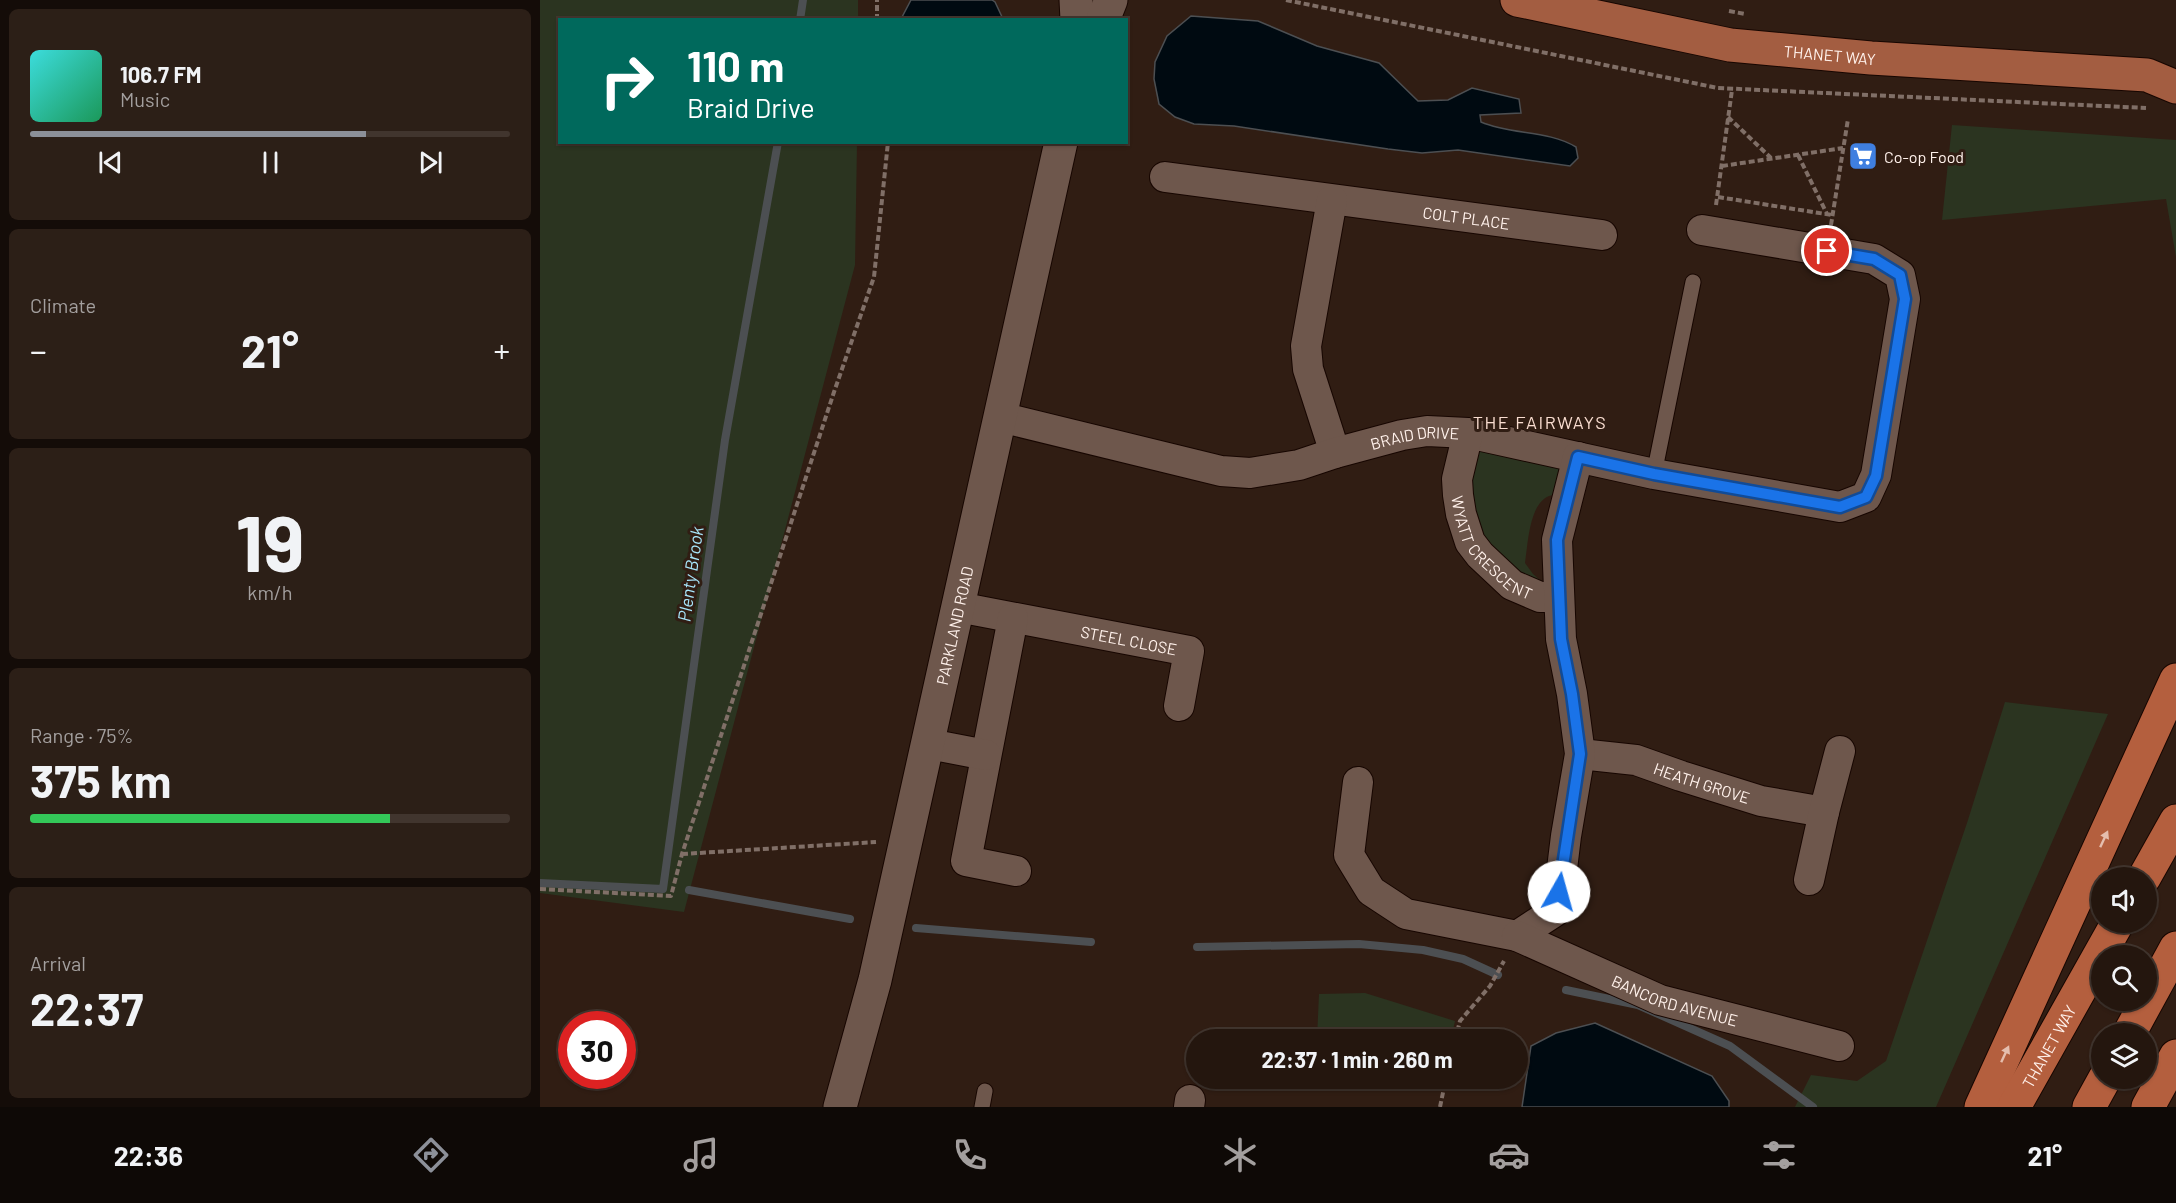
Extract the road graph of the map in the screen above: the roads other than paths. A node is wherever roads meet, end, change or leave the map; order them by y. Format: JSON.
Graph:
{"nodes":[{"id":1,"x":1076,"y":0,"type":"edge"},
{"id":2,"x":1111,"y":0,"type":"edge"},
{"id":3,"x":1517,"y":0,"type":"edge"},
{"id":4,"x":1077,"y":18,"type":"edge"},
{"id":5,"x":1104,"y":18,"type":"edge"},
{"id":6,"x":2166,"y":76,"type":"edge"},
{"id":7,"x":1061,"y":144,"type":"edge"},
{"id":8,"x":1165,"y":177,"type":"dead end"},
{"id":9,"x":1332,"y":200,"type":"junction"},
{"id":10,"x":1707,"y":231,"type":"road end"},
{"id":11,"x":1602,"y":234,"type":"dead end"},
{"id":12,"x":1693,"y":282,"type":"dead end"},
{"id":13,"x":1000,"y":417,"type":"junction"},
{"id":14,"x":1468,"y":433,"type":"junction"},
{"id":15,"x":1335,"y":453,"type":"junction"},
{"id":16,"x":1578,"y":457,"type":"junction"},
{"id":17,"x":1654,"y":474,"type":"junction"},
{"id":18,"x":1558,"y":597,"type":"junction"},
{"id":19,"x":958,"y":607,"type":"junction"},
{"id":20,"x":1013,"y":618,"type":"junction"},
{"id":21,"x":2176,"y":680,"type":"edge"},
{"id":22,"x":1179,"y":706,"type":"dead end"},
{"id":23,"x":929,"y":744,"type":"junction"},
{"id":24,"x":1840,"y":750,"type":"dead end"},
{"id":25,"x":1580,"y":754,"type":"junction"},
{"id":26,"x":986,"y":755,"type":"junction"},
{"id":27,"x":1358,"y":782,"type":"dead end"},
{"id":28,"x":1824,"y":812,"type":"junction"},
{"id":29,"x":2176,"y":822,"type":"edge"},
{"id":30,"x":2150,"y":867,"type":"edge"},
{"id":31,"x":1016,"y":871,"type":"dead end"},
{"id":32,"x":1809,"y":880,"type":"dead end"},
{"id":33,"x":2112,"y":933,"type":"edge"},
{"id":34,"x":1517,"y":936,"type":"junction"},
{"id":35,"x":2176,"y":948,"type":"edge"},
{"id":36,"x":2135,"y":1023,"type":"edge"},
{"id":37,"x":1839,"y":1046,"type":"dead end"},
{"id":38,"x":2176,"y":1056,"type":"edge"},
{"id":39,"x":2099,"y":1089,"type":"edge"},
{"id":40,"x":985,"y":1090,"type":"dead end"},
{"id":41,"x":840,"y":1107,"type":"edge"},
{"id":42,"x":982,"y":1107,"type":"edge"},
{"id":43,"x":1981,"y":1107,"type":"edge"},
{"id":44,"x":2014,"y":1107,"type":"edge"},
{"id":45,"x":2090,"y":1107,"type":"edge"},
{"id":46,"x":2148,"y":1107,"type":"edge"}],
"edges":[{"from":1,"to":4,"type":"street"},
{"from":2,"to":5,"type":"street"},
{"from":3,"to":6,"type":"main road","name":"THANET WAY"},
{"from":7,"to":13,"type":"street","name":"PARKLAND ROAD"},
{"from":8,"to":9,"type":"street","name":"COLT PLACE"},
{"from":9,"to":11,"type":"street","name":"COLT PLACE"},
{"from":9,"to":15,"type":"street"},
{"from":10,"to":17,"type":"street","name":"BRAID DRIVE"},
{"from":12,"to":17,"type":"lane"},
{"from":13,"to":15,"type":"street","name":"BRAID DRIVE"},
{"from":13,"to":19,"type":"street","name":"PARKLAND ROAD"},
{"from":14,"to":15,"type":"street","name":"BRAID DRIVE"},
{"from":14,"to":16,"type":"street","name":"BRAID DRIVE"},
{"from":14,"to":18,"type":"street","name":"WYATT CRESCENT"},
{"from":16,"to":17,"type":"street","name":"BRAID DRIVE"},
{"from":16,"to":18,"type":"street"},
{"from":18,"to":25,"type":"street"},
{"from":19,"to":20,"type":"street","name":"STEEL CLOSE"},
{"from":19,"to":23,"type":"street","name":"PARKLAND ROAD"},
{"from":20,"to":22,"type":"street","name":"STEEL CLOSE"},
{"from":20,"to":26,"type":"street"},
{"from":43,"to":21,"type":"highway","one_way":true},
{"from":23,"to":26,"type":"street"},
{"from":23,"to":41,"type":"street","name":"PARKLAND ROAD"},
{"from":24,"to":28,"type":"street"},
{"from":25,"to":28,"type":"street","name":"HEATH GROVE"},
{"from":25,"to":34,"type":"street"},
{"from":26,"to":31,"type":"street"},
{"from":27,"to":34,"type":"street","name":"BANCORD AVENUE"},
{"from":28,"to":32,"type":"street"},
{"from":29,"to":30,"type":"highway"},
{"from":33,"to":44,"type":"highway","name":"THANET WAY"},
{"from":34,"to":37,"type":"street","name":"BANCORD AVENUE"},
{"from":35,"to":36,"type":"highway"},
{"from":38,"to":46,"type":"highway"},
{"from":39,"to":45,"type":"highway"},
{"from":40,"to":42,"type":"lane"}]}
